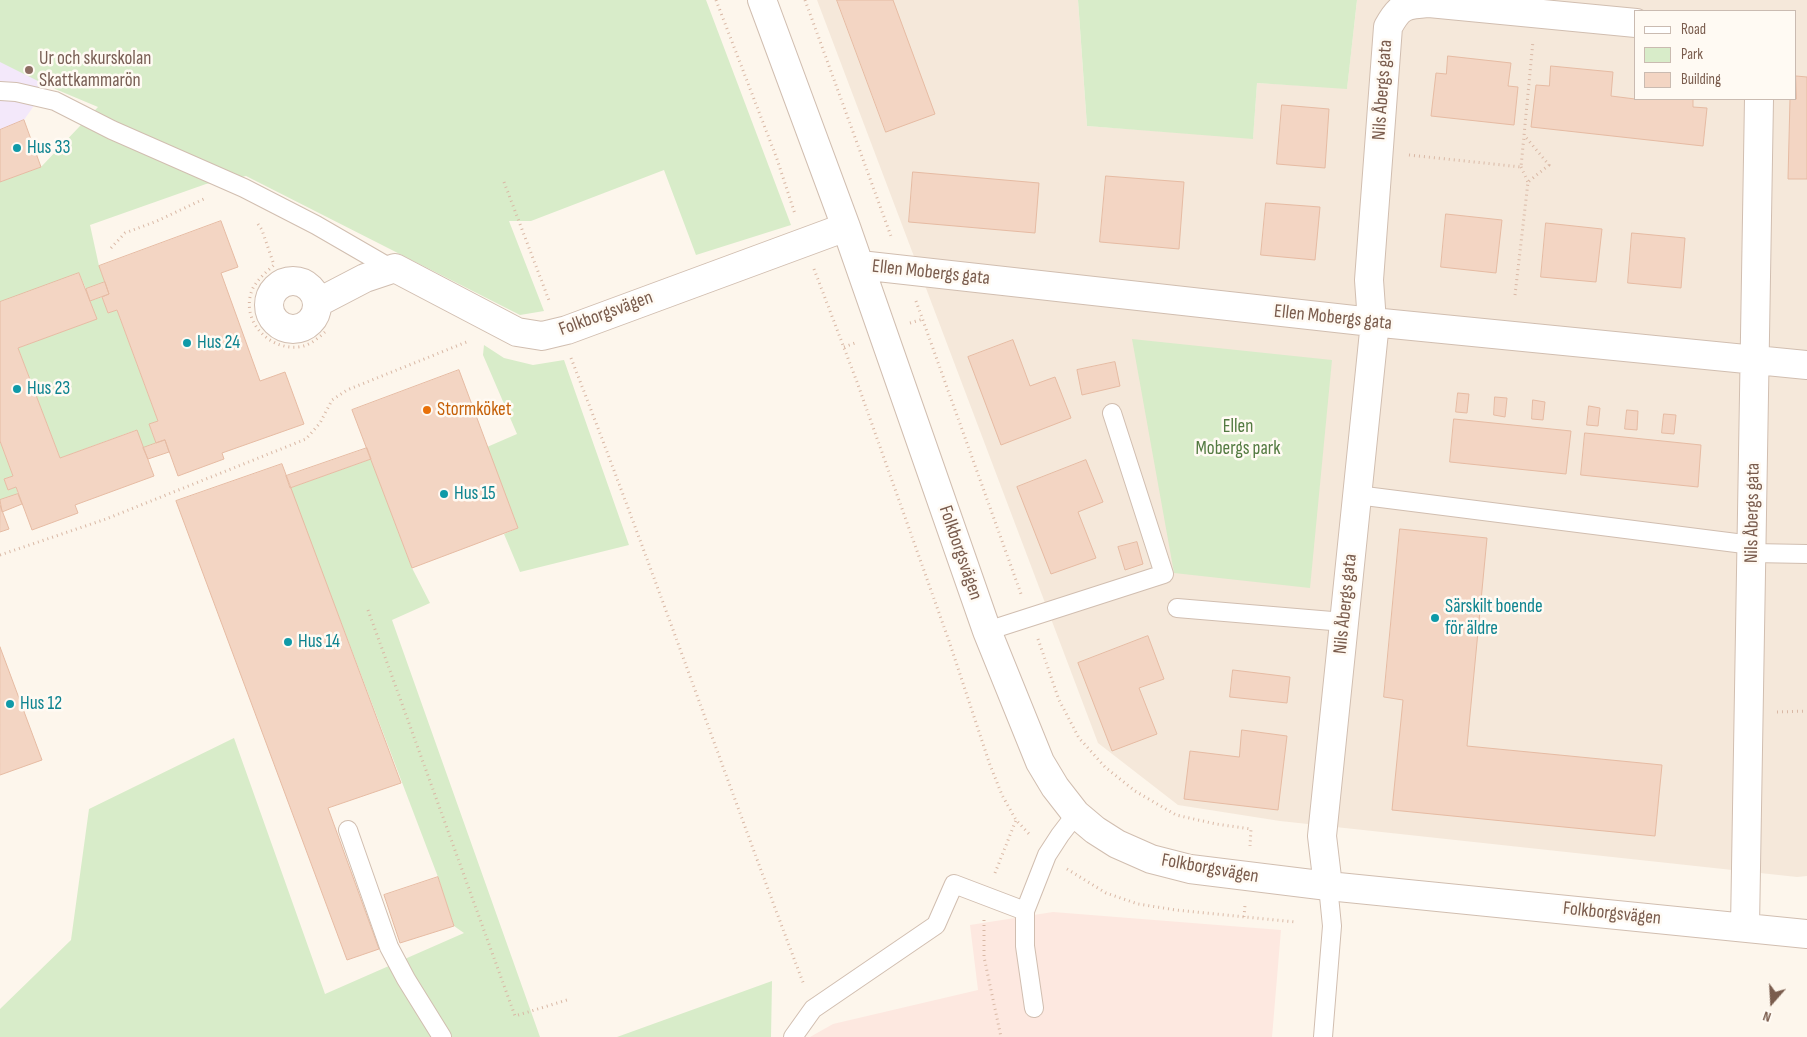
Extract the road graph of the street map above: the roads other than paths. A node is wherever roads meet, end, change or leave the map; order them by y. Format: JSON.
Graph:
{"nodes":[{"id":1,"x":762,"y":0,"type":"edge"},
{"id":2,"x":1634,"y":23,"type":"edge"},
{"id":3,"x":0,"y":91,"type":"edge"},
{"id":4,"x":1759,"y":100,"type":"edge"},
{"id":5,"x":846,"y":227,"type":"junction"},
{"id":6,"x":860,"y":266,"type":"junction"},
{"id":7,"x":392,"y":269,"type":"junction"},
{"id":8,"x":317,"y":303,"type":"dead end"},
{"id":9,"x":1373,"y":322,"type":"junction"},
{"id":10,"x":1755,"y":361,"type":"junction"},
{"id":11,"x":1807,"y":366,"type":"edge"},
{"id":12,"x":1112,"y":413,"type":"dead end"},
{"id":13,"x":1357,"y":495,"type":"junction"},
{"id":14,"x":1752,"y":549,"type":"junction"},
{"id":15,"x":1807,"y":554,"type":"edge"},
{"id":16,"x":1177,"y":608,"type":"dead end"},
{"id":17,"x":1344,"y":622,"type":"junction"},
{"id":18,"x":988,"y":630,"type":"junction"},
{"id":19,"x":1076,"y":814,"type":"junction"},
{"id":20,"x":348,"y":830,"type":"dead end"},
{"id":21,"x":1328,"y":886,"type":"junction"},
{"id":22,"x":1025,"y":912,"type":"junction"},
{"id":23,"x":1744,"y":927,"type":"junction"},
{"id":24,"x":1807,"y":934,"type":"edge"},
{"id":25,"x":1034,"y":1008,"type":"dead end"},
{"id":26,"x":442,"y":1037,"type":"edge"},
{"id":27,"x":794,"y":1037,"type":"edge"},
{"id":28,"x":1323,"y":1037,"type":"edge"}],
"edges":[{"from":1,"to":5,"type":"street","name":"Folkborgsvägen"},
{"from":2,"to":9,"type":"street","name":"Nils Åbergs gata"},
{"from":3,"to":7,"type":"lane"},
{"from":4,"to":10,"type":"street","name":"Nils Åbergs gata"},
{"from":5,"to":6,"type":"street","name":"Folkborgsvägen"},
{"from":5,"to":7,"type":"street","name":"Folkborgsvägen"},
{"from":6,"to":9,"type":"street","name":"Ellen Mobergs gata"},
{"from":6,"to":18,"type":"street","name":"Folkborgsvägen"},
{"from":7,"to":8,"type":"street"},
{"from":9,"to":10,"type":"street","name":"Ellen Mobergs gata"},
{"from":9,"to":13,"type":"street","name":"Nils Åbergs gata"},
{"from":10,"to":11,"type":"street","name":"Ellen Mobergs gata"},
{"from":10,"to":14,"type":"street","name":"Nils Åbergs gata"},
{"from":12,"to":18,"type":"lane"},
{"from":13,"to":14,"type":"lane"},
{"from":13,"to":17,"type":"street","name":"Nils Åbergs gata"},
{"from":14,"to":15,"type":"lane"},
{"from":14,"to":23,"type":"street","name":"Nils Åbergs gata"},
{"from":16,"to":17,"type":"lane"},
{"from":17,"to":21,"type":"street","name":"Nils Åbergs gata"},
{"from":18,"to":19,"type":"street","name":"Folkborgsvägen"},
{"from":19,"to":21,"type":"street","name":"Folkborgsvägen"},
{"from":19,"to":22,"type":"lane"},
{"from":20,"to":26,"type":"lane"},
{"from":21,"to":23,"type":"street","name":"Folkborgsvägen"},
{"from":21,"to":28,"type":"lane"},
{"from":22,"to":25,"type":"lane"},
{"from":22,"to":27,"type":"lane"},
{"from":23,"to":24,"type":"street","name":"Folkborgsvägen"}]}
